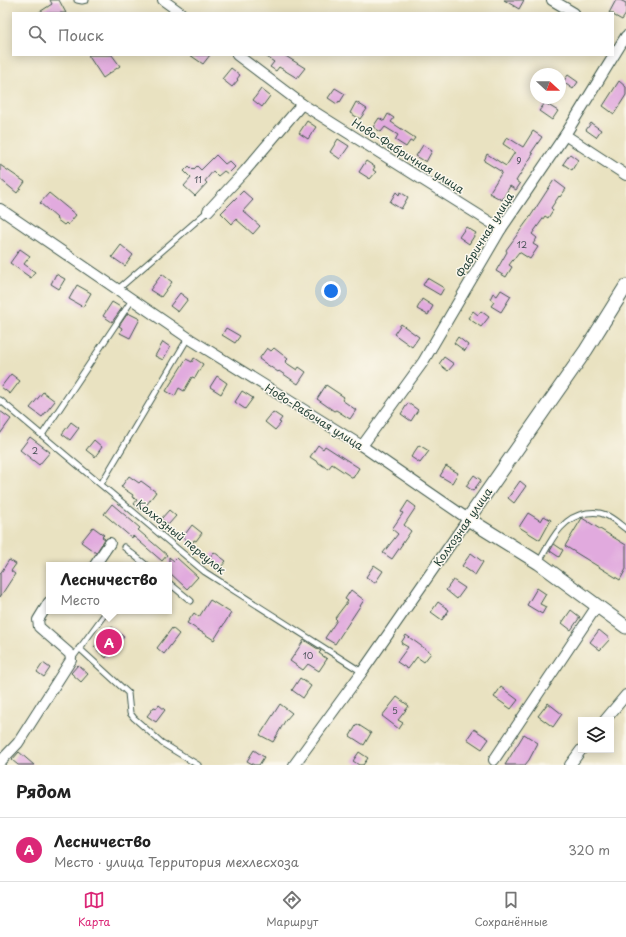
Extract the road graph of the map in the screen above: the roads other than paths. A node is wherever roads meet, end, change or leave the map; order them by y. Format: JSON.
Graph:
{"nodes":[{"id":1,"x":78,"y":0,"type":"edge"},
{"id":2,"x":86,"y":0,"type":"edge"},
{"id":3,"x":163,"y":0,"type":"edge"},
{"id":4,"x":552,"y":0,"type":"edge"},
{"id":5,"x":180,"y":12,"type":"edge"},
{"id":6,"x":572,"y":12,"type":"edge"},
{"id":7,"x":614,"y":36,"type":"edge"},
{"id":8,"x":624,"y":39,"type":"edge"},
{"id":9,"x":614,"y":55,"type":"edge"},
{"id":10,"x":238,"y":56,"type":"edge"},
{"id":11,"x":613,"y":56,"type":"edge"},
{"id":12,"x":302,"y":104,"type":"junction"},
{"id":13,"x":564,"y":135,"type":"junction"},
{"id":14,"x":626,"y":175,"type":"edge"},
{"id":15,"x":0,"y":209,"type":"edge"},
{"id":16,"x":208,"y":211,"type":"joint"},
{"id":17,"x":501,"y":229,"type":"junction"},
{"id":18,"x":626,"y":286,"type":"edge"},
{"id":19,"x":117,"y":290,"type":"junction"},
{"id":20,"x":132,"y":300,"type":"junction"},
{"id":21,"x":188,"y":338,"type":"junction"},
{"id":22,"x":0,"y":400,"type":"edge"},
{"id":23,"x":42,"y":435,"type":"junction"},
{"id":24,"x":362,"y":446,"type":"junction"},
{"id":25,"x":101,"y":484,"type":"junction"},
{"id":26,"x":468,"y":519,"type":"junction"},
{"id":27,"x":626,"y":529,"type":"edge"},
{"id":28,"x":110,"y":543,"type":"dead end"},
{"id":29,"x":124,"y":547,"type":"dead end"},
{"id":30,"x":97,"y":562,"type":"edge"},
{"id":31,"x":142,"y":562,"type":"edge"},
{"id":32,"x":538,"y":562,"type":"junction"},
{"id":33,"x":172,"y":585,"type":"edge"},
{"id":34,"x":191,"y":601,"type":"dead end"},
{"id":35,"x":597,"y":606,"type":"junction"},
{"id":36,"x":46,"y":607,"type":"edge"},
{"id":37,"x":105,"y":614,"type":"edge"},
{"id":38,"x":626,"y":627,"type":"edge"},
{"id":39,"x":80,"y":648,"type":"junction"},
{"id":40,"x":71,"y":660,"type":"junction"},
{"id":41,"x":362,"y":672,"type":"junction"},
{"id":42,"x":626,"y":695,"type":"edge"},
{"id":43,"x":608,"y":717,"type":"edge"},
{"id":44,"x":579,"y":753,"type":"edge"},
{"id":45,"x":494,"y":760,"type":"dead end"},
{"id":46,"x":0,"y":762,"type":"edge"},
{"id":47,"x":298,"y":763,"type":"edge"},
{"id":48,"x":198,"y":765,"type":"edge"},
{"id":49,"x":570,"y":765,"type":"edge"}],
"edges":[{"from":1,"to":2,"type":"lane"},
{"from":3,"to":5,"type":"street"},
{"from":4,"to":6,"type":"street"},
{"from":7,"to":8,"type":"street"},
{"from":8,"to":9,"type":"street","name":"Фабричная улица"},
{"from":10,"to":12,"type":"street","name":"Ново-Фабричная улица"},
{"from":11,"to":13,"type":"street","name":"Фабричная улица"},
{"from":12,"to":16,"type":"street"},
{"from":12,"to":17,"type":"street","name":"Ново-Фабричная улица"},
{"from":13,"to":14,"type":"street"},
{"from":13,"to":17,"type":"street","name":"Фабричная улица"},
{"from":15,"to":19,"type":"street","name":"Ново-Рабочая улица"},
{"from":16,"to":19,"type":"lane"},
{"from":17,"to":24,"type":"street","name":"Фабричная улица"},
{"from":18,"to":26,"type":"street","name":"Колхозная улица"},
{"from":19,"to":20,"type":"street","name":"Ново-Рабочая улица"},
{"from":20,"to":21,"type":"street","name":"Ново-Рабочая улица"},
{"from":20,"to":23,"type":"lane"},
{"from":21,"to":24,"type":"street","name":"Ново-Рабочая улица"},
{"from":21,"to":25,"type":"lane"},
{"from":22,"to":23,"type":"lane","name":"Колхозный переулок"},
{"from":23,"to":25,"type":"lane","name":"Колхозный переулок"},
{"from":24,"to":26,"type":"street","name":"Ново-Рабочая улица"},
{"from":25,"to":41,"type":"lane","name":"Колхозный переулок"},
{"from":26,"to":32,"type":"street","name":"Ново-Рабочая улица"},
{"from":26,"to":41,"type":"street","name":"Колхозная улица"},
{"from":27,"to":32,"type":"lane"},
{"from":28,"to":30,"type":"street"},
{"from":29,"to":31,"type":"lane"},
{"from":32,"to":35,"type":"street","name":"Ново-Рабочая улица"},
{"from":33,"to":34,"type":"lane"},
{"from":35,"to":38,"type":"street","name":"Ново-Рабочая улица"},
{"from":35,"to":45,"type":"street"},
{"from":36,"to":40,"type":"street"},
{"from":37,"to":39,"type":"lane"},
{"from":39,"to":40,"type":"lane"},
{"from":39,"to":48,"type":"lane"},
{"from":40,"to":46,"type":"street"},
{"from":41,"to":47,"type":"street","name":"Колхозная улица"},
{"from":42,"to":43,"type":"street"},
{"from":44,"to":49,"type":"street"}]}
